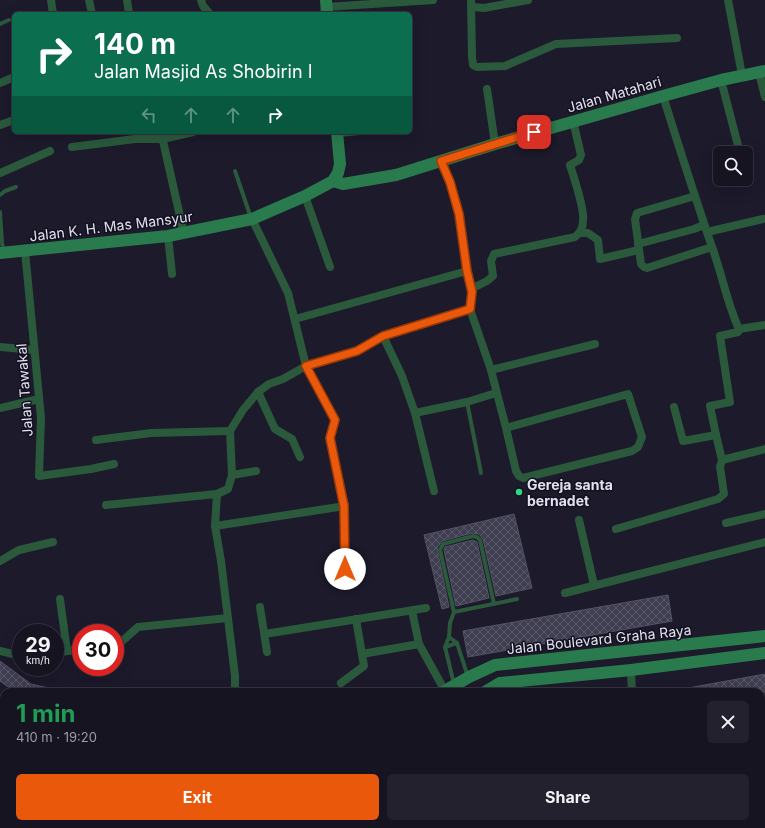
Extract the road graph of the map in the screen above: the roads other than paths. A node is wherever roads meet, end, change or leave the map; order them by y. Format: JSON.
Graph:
{"nodes":[{"id":1,"x":51,"y":0,"type":"edge"},
{"id":2,"x":89,"y":0,"type":"edge"},
{"id":3,"x":127,"y":0,"type":"edge"},
{"id":4,"x":201,"y":0,"type":"edge"},
{"id":5,"x":434,"y":0,"type":"edge"},
{"id":6,"x":528,"y":0,"type":"edge"},
{"id":7,"x":728,"y":0,"type":"edge"},
{"id":8,"x":422,"y":1,"type":"edge"},
{"id":9,"x":471,"y":4,"type":"edge"},
{"id":10,"x":326,"y":7,"type":"edge"},
{"id":11,"x":53,"y":12,"type":"edge"},
{"id":12,"x":92,"y":12,"type":"edge"},
{"id":13,"x":130,"y":12,"type":"edge"},
{"id":14,"x":208,"y":12,"type":"edge"},
{"id":15,"x":8,"y":20,"type":"dead end"},
{"id":16,"x":0,"y":24,"type":"edge"},
{"id":17,"x":677,"y":38,"type":"dead end"},
{"id":18,"x":762,"y":72,"type":"edge"},
{"id":19,"x":742,"y":75,"type":"junction"},
{"id":20,"x":12,"y":78,"type":"edge"},
{"id":21,"x":721,"y":80,"type":"junction"},
{"id":22,"x":0,"y":83,"type":"edge"},
{"id":23,"x":487,"y":89,"type":"dead end"},
{"id":24,"x":663,"y":96,"type":"junction"},
{"id":25,"x":765,"y":96,"type":"edge"},
{"id":26,"x":12,"y":121,"type":"edge"},
{"id":27,"x":574,"y":121,"type":"junction"},
{"id":28,"x":0,"y":126,"type":"edge"},
{"id":29,"x":172,"y":134,"type":"edge"},
{"id":30,"x":337,"y":134,"type":"edge"},
{"id":31,"x":162,"y":135,"type":"edge"},
{"id":32,"x":495,"y":144,"type":"junction"},
{"id":33,"x":738,"y":146,"type":"edge"},
{"id":34,"x":72,"y":147,"type":"dead end"},
{"id":35,"x":50,"y":151,"type":"dead end"},
{"id":36,"x":441,"y":161,"type":"junction"},
{"id":37,"x":235,"y":171,"type":"dead end"},
{"id":38,"x":0,"y":173,"type":"edge"},
{"id":39,"x":333,"y":181,"type":"junction"},
{"id":40,"x":16,"y":187,"type":"dead end"},
{"id":41,"x":0,"y":195,"type":"edge"},
{"id":42,"x":305,"y":196,"type":"junction"},
{"id":43,"x":695,"y":196,"type":"junction"},
{"id":44,"x":0,"y":212,"type":"edge"},
{"id":45,"x":252,"y":219,"type":"junction"},
{"id":46,"x":763,"y":219,"type":"dead end"},
{"id":47,"x":705,"y":228,"type":"junction"},
{"id":48,"x":580,"y":233,"type":"junction"},
{"id":49,"x":184,"y":234,"type":"junction"},
{"id":50,"x":168,"y":236,"type":"junction"},
{"id":51,"x":639,"y":247,"type":"junction"},
{"id":52,"x":712,"y":247,"type":"junction"},
{"id":53,"x":25,"y":251,"type":"junction"},
{"id":54,"x":2,"y":252,"type":"edge"},
{"id":55,"x":330,"y":267,"type":"dead end"},
{"id":56,"x":467,"y":271,"type":"junction"},
{"id":57,"x":172,"y":274,"type":"dead end"},
{"id":58,"x":471,"y":289,"type":"junction"},
{"id":59,"x":470,"y":309,"type":"junction"},
{"id":60,"x":295,"y":319,"type":"junction"},
{"id":61,"x":765,"y":324,"type":"edge"},
{"id":62,"x":739,"y":329,"type":"junction"},
{"id":63,"x":383,"y":336,"type":"junction"},
{"id":64,"x":594,"y":344,"type":"dead end"},
{"id":65,"x":0,"y":347,"type":"edge"},
{"id":66,"x":34,"y":350,"type":"junction"},
{"id":67,"x":306,"y":366,"type":"junction"},
{"id":68,"x":491,"y":370,"type":"junction"},
{"id":69,"x":258,"y":392,"type":"junction"},
{"id":70,"x":496,"y":393,"type":"junction"},
{"id":71,"x":39,"y":399,"type":"junction"},
{"id":72,"x":467,"y":402,"type":"junction"},
{"id":73,"x":674,"y":407,"type":"dead end"},
{"id":74,"x":0,"y":408,"type":"edge"},
{"id":75,"x":415,"y":413,"type":"junction"},
{"id":76,"x":506,"y":428,"type":"junction"},
{"id":77,"x":230,"y":431,"type":"junction"},
{"id":78,"x":716,"y":435,"type":"junction"},
{"id":79,"x":96,"y":440,"type":"dead end"},
{"id":80,"x":765,"y":449,"type":"edge"},
{"id":81,"x":300,"y":457,"type":"dead end"},
{"id":82,"x":722,"y":460,"type":"junction"},
{"id":83,"x":114,"y":464,"type":"dead end"},
{"id":84,"x":256,"y":471,"type":"dead end"},
{"id":85,"x":481,"y":473,"type":"dead end"},
{"id":86,"x":232,"y":475,"type":"junction"},
{"id":87,"x":434,"y":491,"type":"dead end"},
{"id":88,"x":217,"y":494,"type":"junction"},
{"id":89,"x":106,"y":505,"type":"dead end"},
{"id":90,"x":344,"y":506,"type":"junction"},
{"id":91,"x":765,"y":514,"type":"edge"},
{"id":92,"x":579,"y":520,"type":"dead end"},
{"id":93,"x":726,"y":523,"type":"dead end"},
{"id":94,"x":216,"y":526,"type":"junction"},
{"id":95,"x":616,"y":528,"type":"dead end"},
{"id":96,"x":53,"y":542,"type":"dead end"},
{"id":97,"x":765,"y":542,"type":"edge"},
{"id":98,"x":0,"y":561,"type":"edge"},
{"id":99,"x":345,"y":569,"type":"dead end"},
{"id":100,"x":594,"y":585,"type":"junction"},
{"id":101,"x":565,"y":593,"type":"dead end"},
{"id":102,"x":60,"y":599,"type":"dead end"},
{"id":103,"x":517,"y":599,"type":"dead end"},
{"id":104,"x":494,"y":604,"type":"junction"},
{"id":105,"x":260,"y":608,"type":"dead end"},
{"id":106,"x":426,"y":608,"type":"dead end"},
{"id":107,"x":412,"y":611,"type":"junction"},
{"id":108,"x":454,"y":612,"type":"junction"},
{"id":109,"x":228,"y":618,"type":"junction"},
{"id":110,"x":356,"y":620,"type":"junction"},
{"id":111,"x":265,"y":634,"type":"junction"},
{"id":112,"x":765,"y":636,"type":"edge"},
{"id":113,"x":449,"y":637,"type":"junction"},
{"id":114,"x":124,"y":640,"type":"edge"},
{"id":115,"x":457,"y":643,"type":"junction"},
{"id":116,"x":419,"y":644,"type":"junction"},
{"id":117,"x":446,"y":647,"type":"junction"},
{"id":118,"x":72,"y":650,"type":"edge"},
{"id":119,"x":0,"y":651,"type":"edge"},
{"id":120,"x":67,"y":651,"type":"junction"},
{"id":121,"x":64,"y":652,"type":"edge"},
{"id":122,"x":267,"y":652,"type":"dead end"},
{"id":123,"x":765,"y":653,"type":"edge"},
{"id":124,"x":12,"y":654,"type":"edge"},
{"id":125,"x":362,"y":654,"type":"junction"},
{"id":126,"x":495,"y":665,"type":"junction"},
{"id":127,"x":631,"y":670,"type":"junction"},
{"id":128,"x":468,"y":677,"type":"junction"},
{"id":129,"x":341,"y":683,"type":"dead end"},
{"id":130,"x":500,"y":683,"type":"junction"},
{"id":131,"x":235,"y":688,"type":"edge"},
{"id":132,"x":446,"y":688,"type":"edge"},
{"id":133,"x":447,"y":688,"type":"edge"},
{"id":134,"x":449,"y":688,"type":"edge"},
{"id":135,"x":492,"y":688,"type":"edge"},
{"id":136,"x":632,"y":688,"type":"edge"}],
"edges":[{"from":1,"to":11,"type":"street"},
{"from":2,"to":12,"type":"street"},
{"from":3,"to":13,"type":"street"},
{"from":4,"to":14,"type":"street"},
{"from":5,"to":8,"type":"street"},
{"from":6,"to":9,"type":"street"},
{"from":7,"to":19,"type":"street"},
{"from":8,"to":10,"type":"street"},
{"from":9,"to":17,"type":"street"},
{"from":15,"to":16,"type":"lane"},
{"from":18,"to":19,"type":"main road","name":"Jalan Matahari"},
{"from":18,"to":25,"type":"street"},
{"from":19,"to":21,"type":"main road","name":"Jalan Matahari"},
{"from":20,"to":22,"type":"street"},
{"from":21,"to":24,"type":"main road","name":"Jalan Matahari"},
{"from":21,"to":33,"type":"street"},
{"from":23,"to":32,"type":"street"},
{"from":24,"to":27,"type":"main road","name":"Jalan Matahari"},
{"from":24,"to":43,"type":"street"},
{"from":26,"to":28,"type":"street"},
{"from":27,"to":32,"type":"main road","name":"Jalan Matahari"},
{"from":27,"to":48,"type":"street"},
{"from":29,"to":31,"type":"street"},
{"from":30,"to":39,"type":"main road"},
{"from":31,"to":34,"type":"street"},
{"from":31,"to":49,"type":"street"},
{"from":32,"to":36,"type":"main road","name":"Jalan Matahari"},
{"from":35,"to":38,"type":"street"},
{"from":36,"to":39,"type":"main road","name":"Jalan Matahari"},
{"from":36,"to":56,"type":"street"},
{"from":37,"to":45,"type":"lane"},
{"from":39,"to":42,"type":"main road","name":"Jalan K. H. Mas Mansyur"},
{"from":40,"to":41,"type":"lane"},
{"from":42,"to":45,"type":"main road","name":"Jalan K. H. Mas Mansyur"},
{"from":42,"to":55,"type":"street"},
{"from":43,"to":47,"type":"street"},
{"from":43,"to":51,"type":"street"},
{"from":44,"to":54,"type":"lane"},
{"from":45,"to":49,"type":"main road","name":"Jalan K. H. Mas Mansyur"},
{"from":45,"to":60,"type":"street"},
{"from":46,"to":47,"type":"street"},
{"from":47,"to":51,"type":"street"},
{"from":47,"to":52,"type":"street"},
{"from":48,"to":51,"type":"street"},
{"from":48,"to":58,"type":"street"},
{"from":49,"to":50,"type":"main road","name":"Jalan K. H. Mas Mansyur"},
{"from":50,"to":53,"type":"main road","name":"Jalan K. H. Mas Mansyur"},
{"from":50,"to":57,"type":"street"},
{"from":51,"to":52,"type":"street"},
{"from":52,"to":62,"type":"street"},
{"from":53,"to":54,"type":"main road","name":"Jalan K. H. Mas Mansyur"},
{"from":53,"to":66,"type":"street","name":"Jalan Tawakal"},
{"from":56,"to":58,"type":"street"},
{"from":56,"to":60,"type":"street"},
{"from":58,"to":59,"type":"street"},
{"from":59,"to":63,"type":"street"},
{"from":59,"to":68,"type":"street"},
{"from":60,"to":67,"type":"street"},
{"from":61,"to":62,"type":"street"},
{"from":62,"to":78,"type":"street"},
{"from":63,"to":67,"type":"street"},
{"from":63,"to":75,"type":"street"},
{"from":64,"to":68,"type":"street"},
{"from":65,"to":66,"type":"street"},
{"from":66,"to":71,"type":"street","name":"Jalan Tawakal"},
{"from":67,"to":69,"type":"street"},
{"from":67,"to":90,"type":"street"},
{"from":68,"to":70,"type":"street"},
{"from":69,"to":77,"type":"street"},
{"from":69,"to":81,"type":"street"},
{"from":70,"to":72,"type":"street"},
{"from":70,"to":76,"type":"street"},
{"from":71,"to":74,"type":"street"},
{"from":71,"to":83,"type":"street","name":"Jalan Tawakal"},
{"from":72,"to":75,"type":"street"},
{"from":72,"to":85,"type":"lane"},
{"from":73,"to":78,"type":"street"},
{"from":75,"to":87,"type":"street"},
{"from":76,"to":76,"type":"street"},
{"from":77,"to":79,"type":"street"},
{"from":77,"to":86,"type":"street"},
{"from":78,"to":82,"type":"street"},
{"from":80,"to":82,"type":"street"},
{"from":82,"to":95,"type":"street"},
{"from":84,"to":86,"type":"street"},
{"from":86,"to":88,"type":"street"},
{"from":88,"to":89,"type":"street"},
{"from":88,"to":94,"type":"street"},
{"from":90,"to":94,"type":"street"},
{"from":90,"to":99,"type":"street"},
{"from":91,"to":93,"type":"street"},
{"from":92,"to":100,"type":"street"},
{"from":94,"to":109,"type":"street"},
{"from":96,"to":98,"type":"street"},
{"from":97,"to":100,"type":"street"},
{"from":100,"to":101,"type":"street"},
{"from":102,"to":120,"type":"street"},
{"from":103,"to":104,"type":"lane"},
{"from":104,"to":108,"type":"lane"},
{"from":104,"to":108,"type":"lane"},
{"from":105,"to":111,"type":"street"},
{"from":106,"to":107,"type":"street"},
{"from":107,"to":110,"type":"street"},
{"from":107,"to":116,"type":"street"},
{"from":108,"to":113,"type":"lane"},
{"from":109,"to":114,"type":"street"},
{"from":109,"to":131,"type":"street"},
{"from":110,"to":111,"type":"street"},
{"from":110,"to":125,"type":"street"},
{"from":111,"to":122,"type":"street"},
{"from":112,"to":126,"type":"main road","name":"Jalan Boulevard Graha Raya"},
{"from":113,"to":115,"type":"lane"},
{"from":113,"to":117,"type":"lane"},
{"from":115,"to":117,"type":"lane"},
{"from":115,"to":128,"type":"lane"},
{"from":116,"to":125,"type":"street"},
{"from":116,"to":132,"type":"street"},
{"from":117,"to":133,"type":"lane"},
{"from":118,"to":120,"type":"street"},
{"from":119,"to":124,"type":"street"},
{"from":120,"to":121,"type":"street"},
{"from":123,"to":127,"type":"main road"},
{"from":125,"to":129,"type":"street"},
{"from":126,"to":128,"type":"main road","name":"Jalan Boulevard Graha Raya"},
{"from":126,"to":130,"type":"main road"},
{"from":127,"to":130,"type":"main road"},
{"from":127,"to":136,"type":"street"},
{"from":128,"to":134,"type":"main road","name":"Jalan Boulevard Graha Raya"},
{"from":130,"to":135,"type":"main road"}]}
